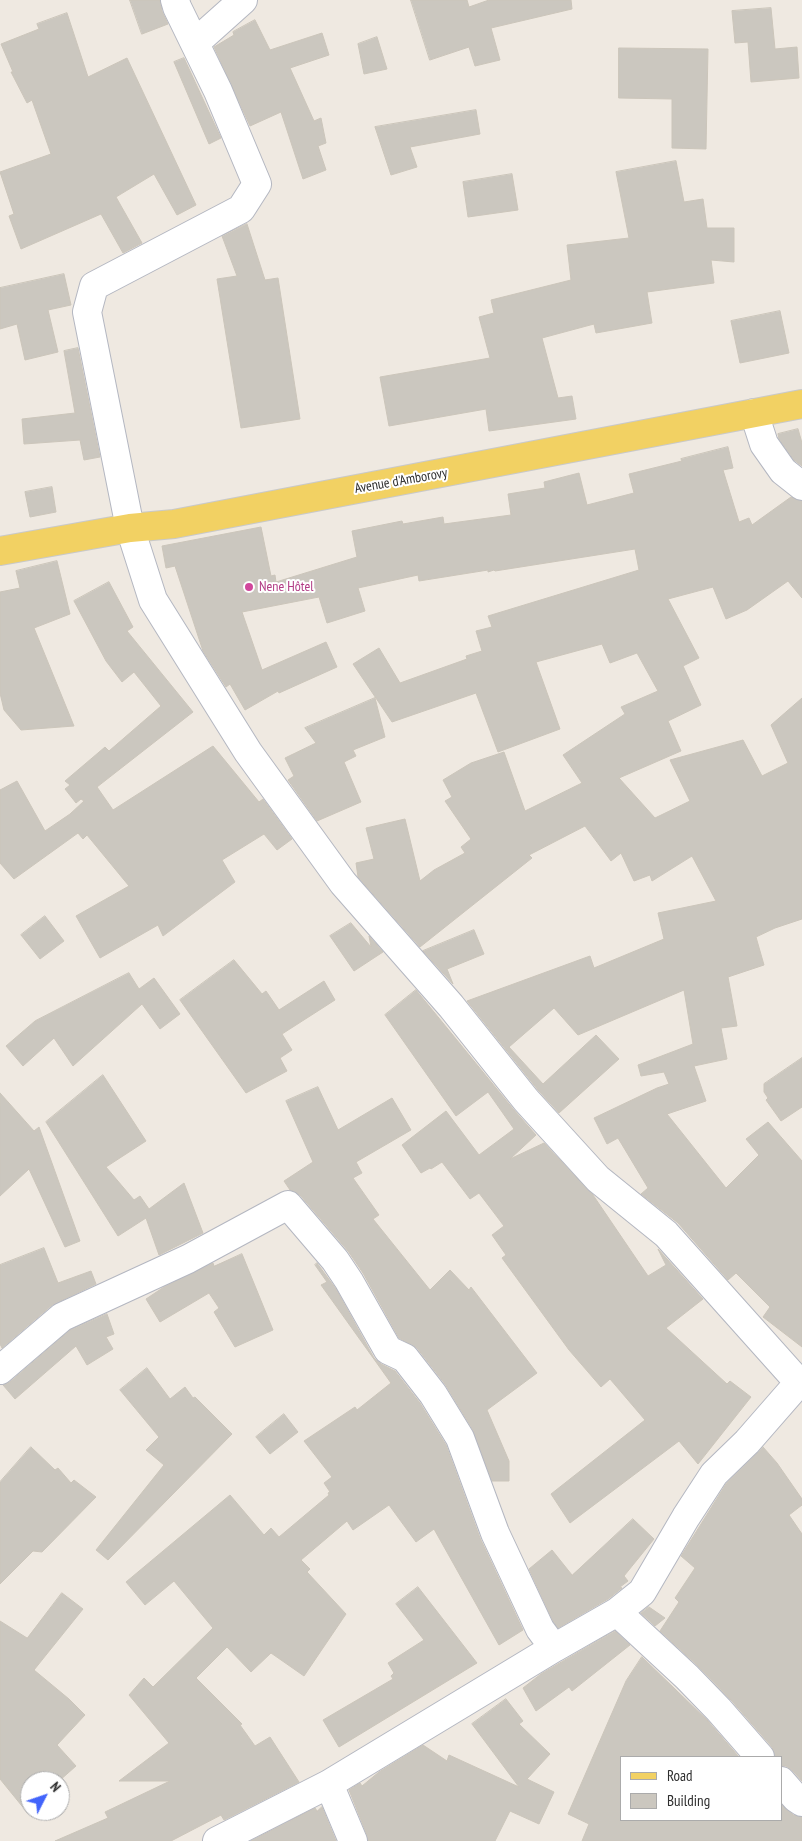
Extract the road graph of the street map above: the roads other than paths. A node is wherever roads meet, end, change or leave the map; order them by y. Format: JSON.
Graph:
{"nodes":[{"id":1,"x":175,"y":0,"type":"edge"},
{"id":2,"x":243,"y":0,"type":"edge"},
{"id":3,"x":195,"y":43,"type":"junction"},
{"id":4,"x":802,"y":404,"type":"edge"},
{"id":5,"x":754,"y":414,"type":"junction"},
{"id":6,"x":802,"y":486,"type":"edge"},
{"id":7,"x":130,"y":528,"type":"junction"},
{"id":8,"x":0,"y":551,"type":"edge"},
{"id":9,"x":0,"y":1370,"type":"edge"},
{"id":10,"x":801,"y":1383,"type":"edge"},
{"id":11,"x":617,"y":1612,"type":"junction"},
{"id":12,"x":554,"y":1648,"type":"junction"},
{"id":13,"x":759,"y":1756,"type":"edge"},
{"id":14,"x":782,"y":1782,"type":"edge"},
{"id":15,"x":329,"y":1784,"type":"junction"},
{"id":16,"x":802,"y":1802,"type":"edge"},
{"id":17,"x":217,"y":1841,"type":"edge"},
{"id":18,"x":353,"y":1841,"type":"edge"}],
"edges":[{"from":1,"to":3,"type":"street"},
{"from":2,"to":3,"type":"street"},
{"from":3,"to":7,"type":"street"},
{"from":4,"to":5,"type":"main road","name":"Avenue d'Amborovy"},
{"from":5,"to":6,"type":"street"},
{"from":5,"to":7,"type":"main road","name":"Avenue d'Amborovy"},
{"from":7,"to":8,"type":"main road","name":"Avenue d'Amborovy"},
{"from":7,"to":10,"type":"street"},
{"from":9,"to":12,"type":"street"},
{"from":10,"to":11,"type":"street"},
{"from":11,"to":12,"type":"street"},
{"from":11,"to":13,"type":"street"},
{"from":12,"to":15,"type":"street"},
{"from":14,"to":16,"type":"street"},
{"from":15,"to":17,"type":"street"},
{"from":15,"to":18,"type":"street"}]}
